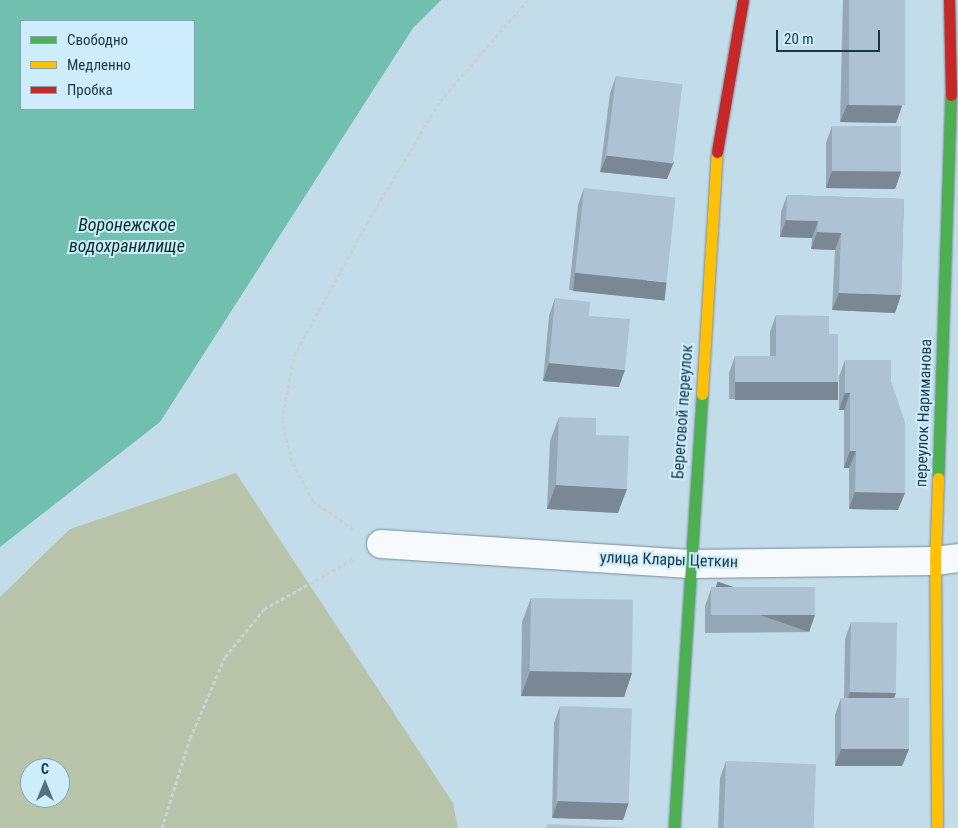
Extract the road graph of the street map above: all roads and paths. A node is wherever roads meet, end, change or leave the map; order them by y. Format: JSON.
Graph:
{"nodes":[{"id":1,"x":528,"y":0,"type":"edge"},
{"id":2,"x":743,"y":0,"type":"edge"},
{"id":3,"x":949,"y":0,"type":"edge"},
{"id":4,"x":955,"y":75,"type":"edge"},
{"id":5,"x":381,"y":544,"type":"junction"},
{"id":6,"x":946,"y":560,"type":"edge"},
{"id":7,"x":689,"y":564,"type":"junction"},
{"id":8,"x":162,"y":828,"type":"edge"},
{"id":9,"x":674,"y":828,"type":"edge"},
{"id":10,"x":937,"y":828,"type":"edge"}],
"edges":[{"from":1,"to":5,"type":"path"},
{"from":2,"to":7,"type":"street","name":"Береговой переулок"},
{"from":3,"to":4,"type":"street","name":"переулок Нариманова"},
{"from":4,"to":6,"type":"street","name":"переулок Нариманова"},
{"from":5,"to":7,"type":"street","name":"улица Клары Цеткин"},
{"from":5,"to":8,"type":"path"},
{"from":6,"to":7,"type":"street","name":"улица Клары Цеткин"},
{"from":6,"to":10,"type":"street","name":"переулок Нариманова"},
{"from":7,"to":9,"type":"street","name":"Береговой переулок"}]}
